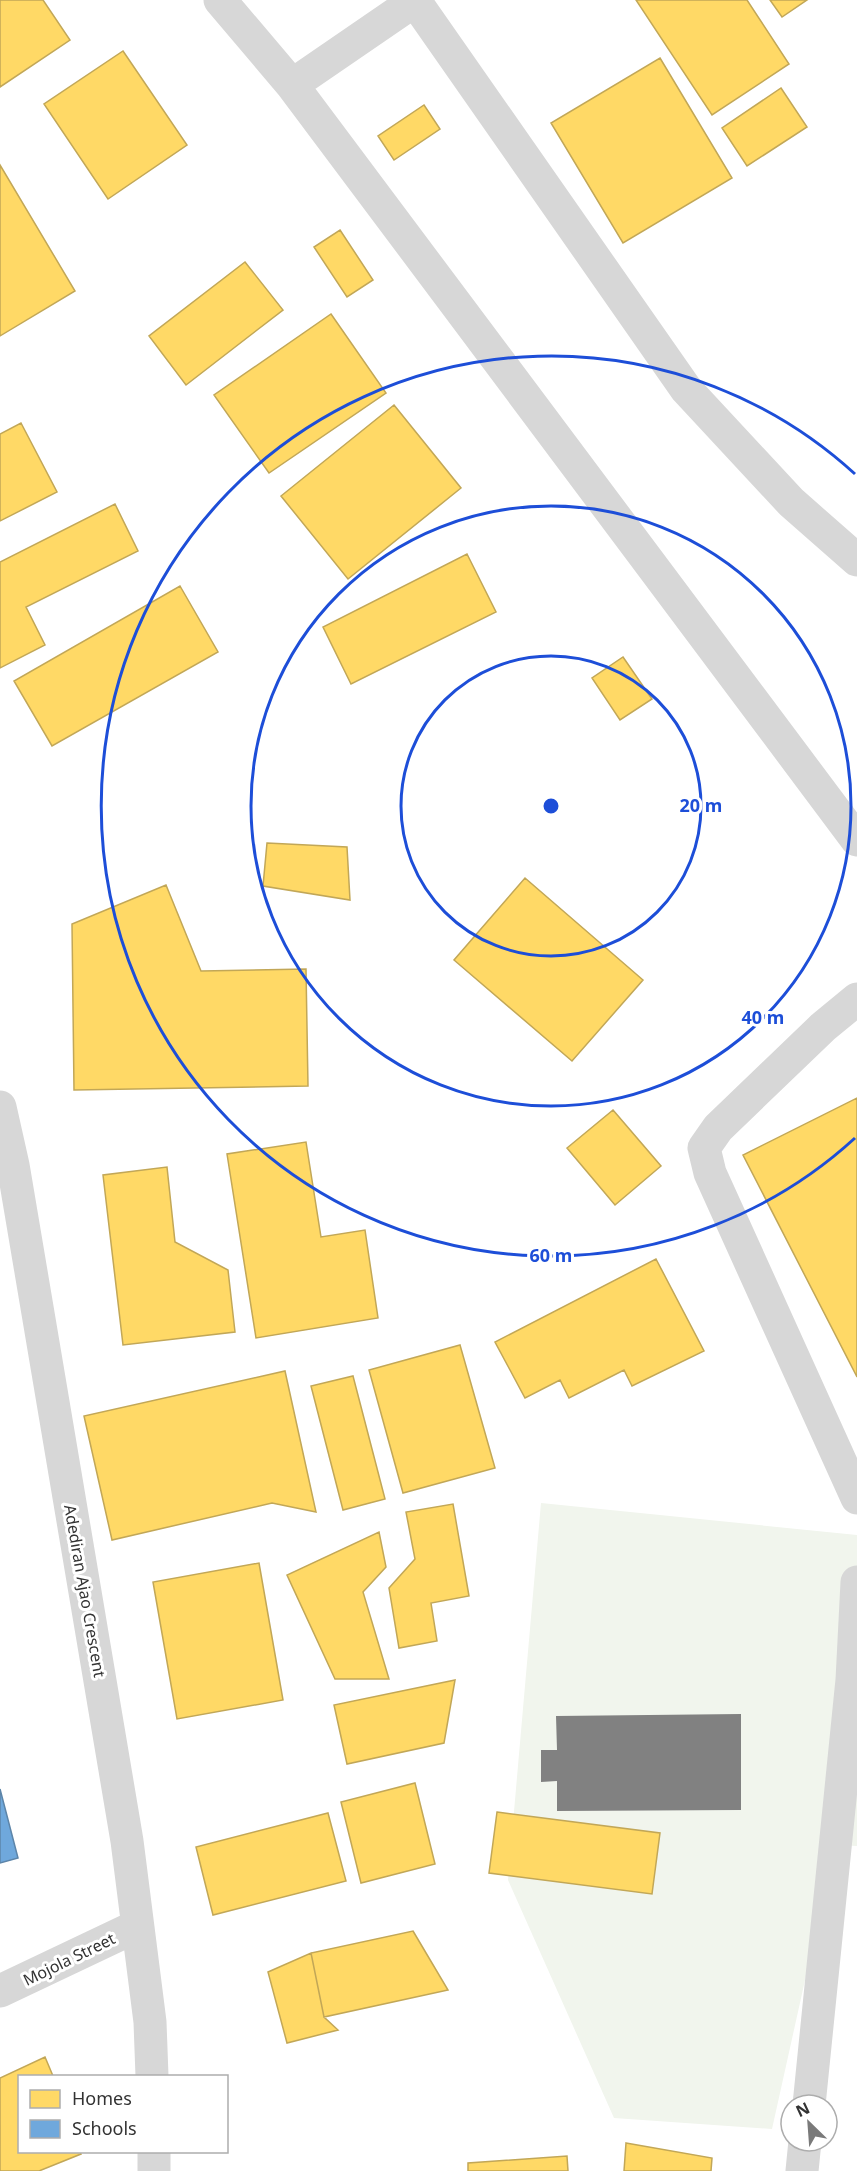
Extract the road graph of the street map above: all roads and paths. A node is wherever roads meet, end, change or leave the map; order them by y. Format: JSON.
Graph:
{"nodes":[{"id":1,"x":220,"y":0,"type":"edge"},
{"id":2,"x":415,"y":0,"type":"edge"},
{"id":3,"x":292,"y":85,"type":"junction"},
{"id":4,"x":857,"y":560,"type":"edge"},
{"id":5,"x":857,"y":840,"type":"edge"},
{"id":6,"x":857,"y":999,"type":"edge"},
{"id":7,"x":0,"y":1107,"type":"edge"},
{"id":8,"x":857,"y":1498,"type":"edge"},
{"id":9,"x":857,"y":1582,"type":"edge"},
{"id":10,"x":137,"y":1926,"type":"junction"},
{"id":11,"x":0,"y":1991,"type":"edge"},
{"id":12,"x":152,"y":2075,"type":"edge"},
{"id":13,"x":810,"y":2093,"type":"edge"},
{"id":14,"x":154,"y":2153,"type":"edge"},
{"id":15,"x":804,"y":2153,"type":"edge"},
{"id":16,"x":154,"y":2171,"type":"edge"},
{"id":17,"x":802,"y":2171,"type":"edge"}],
"edges":[{"from":1,"to":3,"type":"street"},
{"from":2,"to":3,"type":"street"},
{"from":2,"to":4,"type":"street"},
{"from":3,"to":5,"type":"street"},
{"from":6,"to":8,"type":"street"},
{"from":7,"to":10,"type":"street","name":"Adediran Ajao Crescent"},
{"from":9,"to":13,"type":"street"},
{"from":10,"to":11,"type":"street","name":"Mojola Street"},
{"from":10,"to":12,"type":"street","name":"Adediran Ajao Crescent"},
{"from":14,"to":16,"type":"street"},
{"from":15,"to":17,"type":"street"}]}
